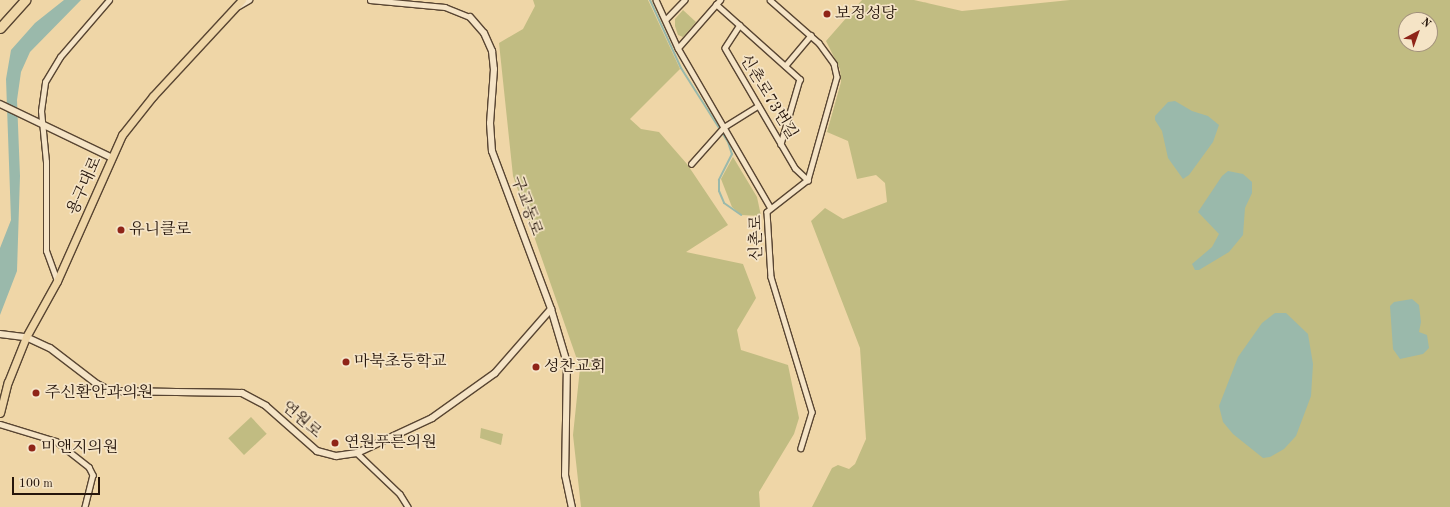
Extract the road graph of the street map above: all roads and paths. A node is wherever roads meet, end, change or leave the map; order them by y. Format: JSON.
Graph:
{"nodes":[{"id":1,"x":24,"y":0,"type":"edge"},
{"id":2,"x":109,"y":0,"type":"edge"},
{"id":3,"x":242,"y":0,"type":"edge"},
{"id":4,"x":249,"y":0,"type":"edge"},
{"id":5,"x":370,"y":0,"type":"edge"},
{"id":6,"x":656,"y":0,"type":"edge"},
{"id":7,"x":684,"y":0,"type":"edge"},
{"id":8,"x":720,"y":0,"type":"edge"},
{"id":9,"x":770,"y":0,"type":"edge"},
{"id":10,"x":716,"y":4,"type":"junction"},
{"id":11,"x":235,"y":7,"type":"junction"},
{"id":12,"x":470,"y":17,"type":"joint"},
{"id":13,"x":665,"y":20,"type":"junction"},
{"id":14,"x":740,"y":25,"type":"junction"},
{"id":15,"x":0,"y":28,"type":"edge"},
{"id":16,"x":811,"y":35,"type":"junction"},
{"id":17,"x":678,"y":48,"type":"junction"},
{"id":18,"x":785,"y":66,"type":"junction"},
{"id":19,"x":1,"y":105,"type":"edge"},
{"id":20,"x":758,"y":106,"type":"junction"},
{"id":21,"x":43,"y":124,"type":"junction"},
{"id":22,"x":724,"y":127,"type":"junction"},
{"id":23,"x":781,"y":144,"type":"junction"},
{"id":24,"x":112,"y":158,"type":"junction"},
{"id":25,"x":692,"y":164,"type":"dead end"},
{"id":26,"x":808,"y":180,"type":"junction"},
{"id":27,"x":770,"y":207,"type":"junction"},
{"id":28,"x":57,"y":281,"type":"junction"},
{"id":29,"x":551,"y":309,"type":"junction"},
{"id":30,"x":2,"y":334,"type":"edge"},
{"id":31,"x":26,"y":337,"type":"junction"},
{"id":32,"x":0,"y":413,"type":"edge"},
{"id":33,"x":0,"y":424,"type":"edge"},
{"id":34,"x":801,"y":448,"type":"dead end"},
{"id":35,"x":357,"y":453,"type":"junction"},
{"id":36,"x":85,"y":507,"type":"edge"},
{"id":37,"x":408,"y":507,"type":"edge"},
{"id":38,"x":572,"y":507,"type":"edge"}],
"edges":[{"from":1,"to":15,"type":"highway"},
{"from":2,"to":21,"type":"street"},
{"from":3,"to":11,"type":"main road","name":"용구대로"},
{"from":4,"to":11,"type":"street"},
{"from":5,"to":12,"type":"street","name":"구교동로"},
{"from":6,"to":13,"type":"street","name":"신촌로"},
{"from":7,"to":13,"type":"street"},
{"from":8,"to":10,"type":"street"},
{"from":9,"to":16,"type":"street","name":"신촌로73번길"},
{"from":10,"to":14,"type":"street"},
{"from":10,"to":17,"type":"street"},
{"from":11,"to":24,"type":"main road","name":"용구대로"},
{"from":12,"to":29,"type":"street","name":"구교동로"},
{"from":13,"to":17,"type":"street","name":"신촌로"},
{"from":14,"to":18,"type":"street"},
{"from":14,"to":20,"type":"street","name":"신촌로73번길"},
{"from":16,"to":18,"type":"street"},
{"from":16,"to":26,"type":"street","name":"신촌로73번길"},
{"from":17,"to":22,"type":"street","name":"신촌로"},
{"from":18,"to":23,"type":"street"},
{"from":19,"to":21,"type":"street"},
{"from":20,"to":22,"type":"street"},
{"from":20,"to":23,"type":"street","name":"신촌로73번길"},
{"from":21,"to":24,"type":"street"},
{"from":21,"to":28,"type":"street"},
{"from":22,"to":25,"type":"street"},
{"from":22,"to":27,"type":"street","name":"신촌로"},
{"from":23,"to":26,"type":"street","name":"신촌로73번길"},
{"from":24,"to":28,"type":"main road","name":"용구대로"},
{"from":26,"to":27,"type":"street"},
{"from":27,"to":34,"type":"street","name":"신촌로"},
{"from":28,"to":31,"type":"main road","name":"용구대로"},
{"from":29,"to":35,"type":"street","name":"연원로"},
{"from":29,"to":38,"type":"street","name":"구교동로"},
{"from":30,"to":31,"type":"street","name":"연원로"},
{"from":31,"to":32,"type":"main road","name":"용구대로"},
{"from":31,"to":35,"type":"street","name":"연원로"},
{"from":33,"to":36,"type":"street"},
{"from":35,"to":37,"type":"street"}]}
